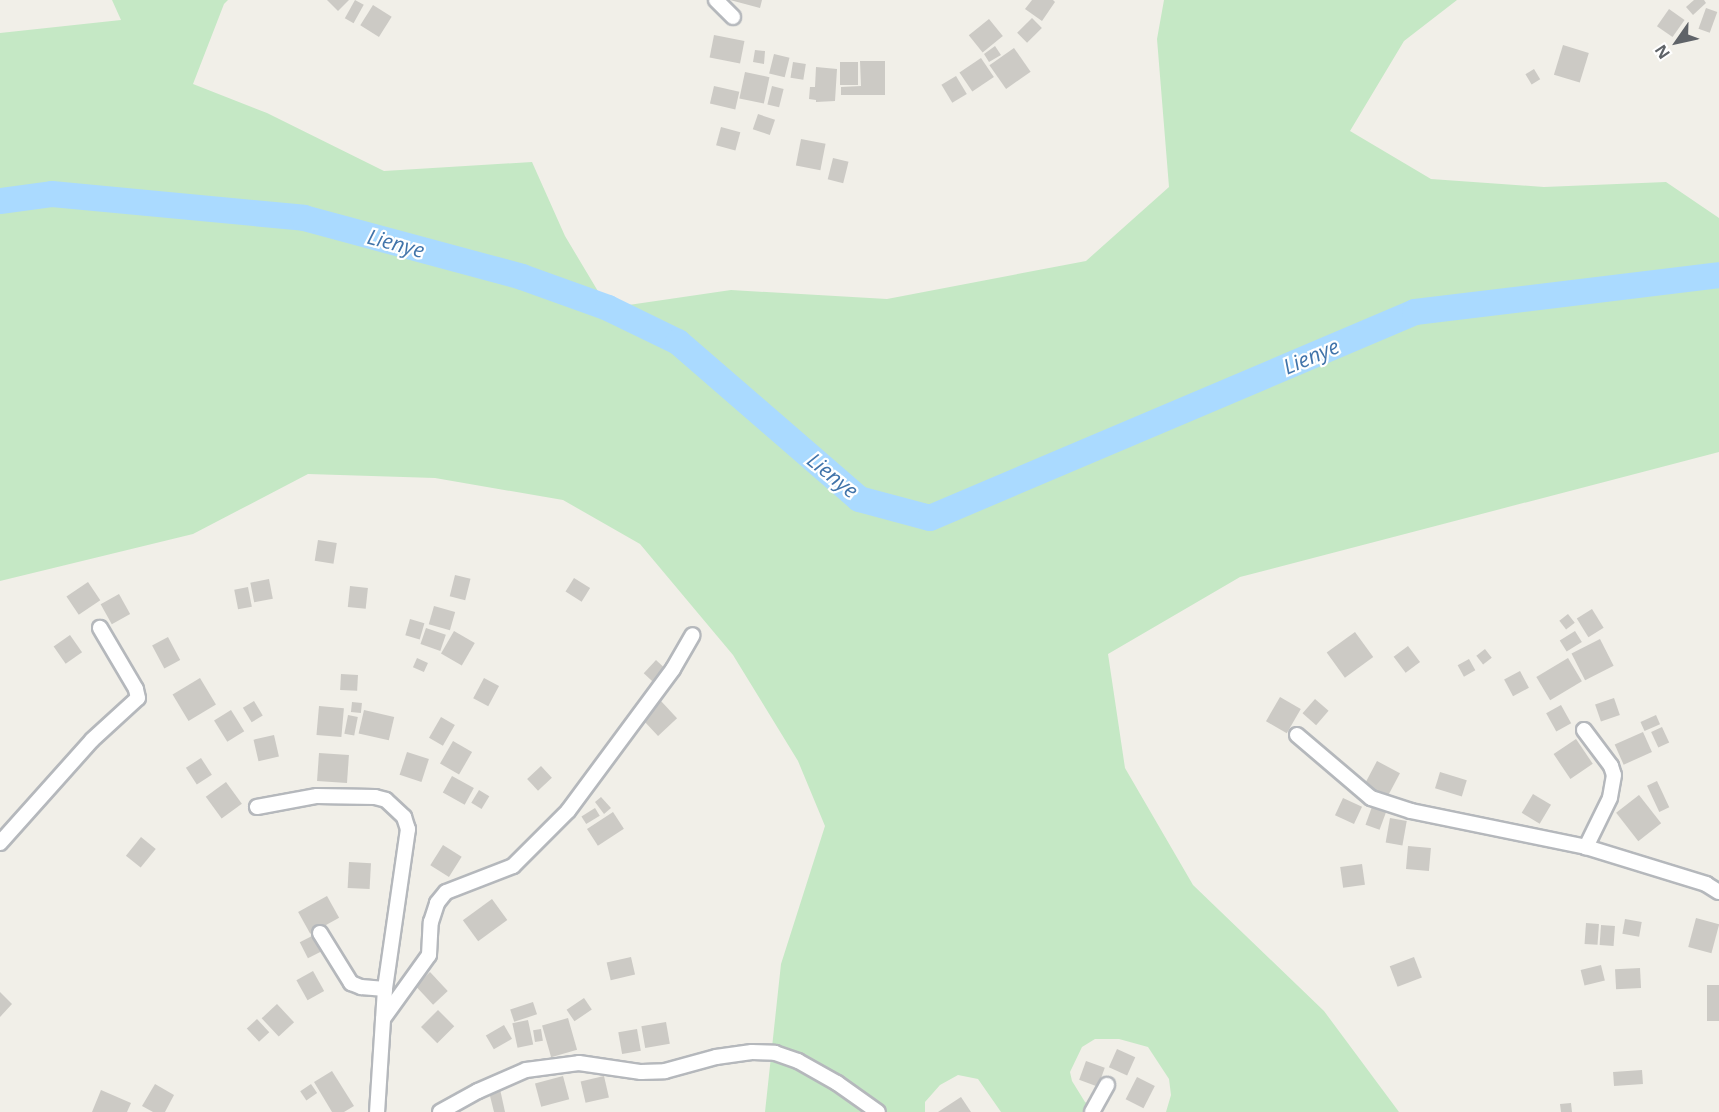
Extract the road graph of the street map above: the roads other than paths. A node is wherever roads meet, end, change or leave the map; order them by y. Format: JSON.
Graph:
{"nodes":[{"id":1,"x":716,"y":0,"type":"edge"},
{"id":2,"x":733,"y":17,"type":"dead end"},
{"id":3,"x":100,"y":628,"type":"dead end"},
{"id":4,"x":693,"y":634,"type":"dead end"},
{"id":5,"x":1584,"y":730,"type":"dead end"},
{"id":6,"x":1297,"y":735,"type":"dead end"},
{"id":7,"x":257,"y":807,"type":"dead end"},
{"id":8,"x":0,"y":843,"type":"edge"},
{"id":9,"x":1587,"y":847,"type":"junction"},
{"id":10,"x":1719,"y":892,"type":"edge"},
{"id":11,"x":320,"y":933,"type":"dead end"},
{"id":12,"x":384,"y":990,"type":"junction"},
{"id":13,"x":383,"y":1019,"type":"junction"},
{"id":14,"x":1107,"y":1085,"type":"dead end"},
{"id":15,"x":377,"y":1112,"type":"edge"},
{"id":16,"x":440,"y":1112,"type":"edge"},
{"id":17,"x":878,"y":1112,"type":"edge"},
{"id":18,"x":1092,"y":1112,"type":"edge"}],
"edges":[{"from":1,"to":2,"type":"street"},
{"from":3,"to":8,"type":"street"},
{"from":4,"to":13,"type":"street"},
{"from":5,"to":9,"type":"street"},
{"from":6,"to":9,"type":"street"},
{"from":7,"to":12,"type":"street"},
{"from":9,"to":10,"type":"street"},
{"from":11,"to":12,"type":"street"},
{"from":12,"to":13,"type":"street"},
{"from":13,"to":15,"type":"street"},
{"from":14,"to":18,"type":"street"},
{"from":16,"to":17,"type":"street"}]}
